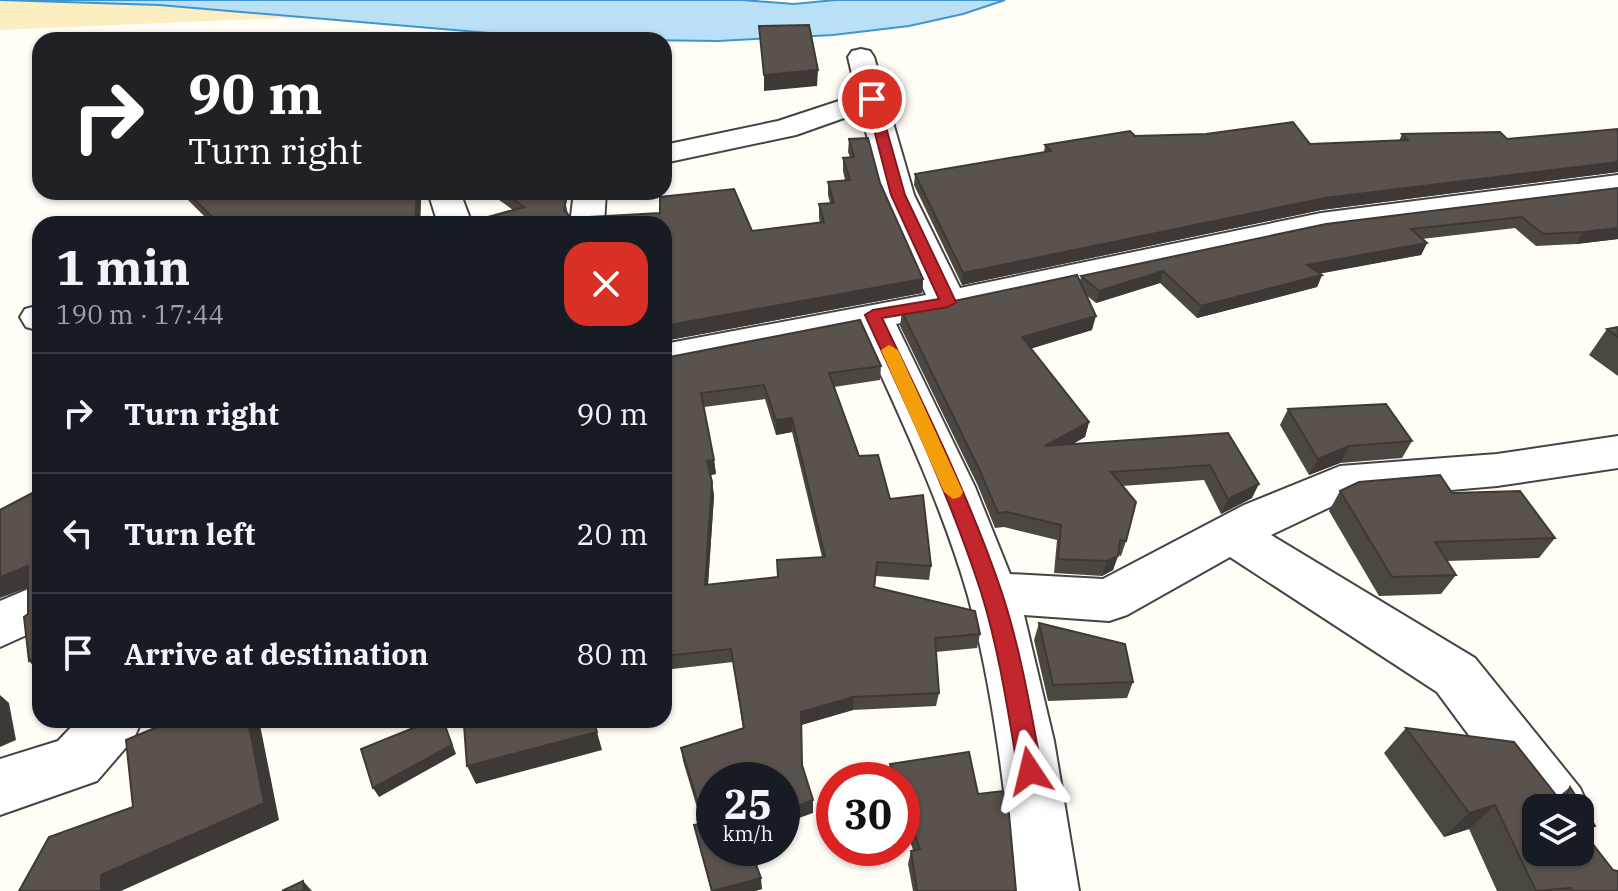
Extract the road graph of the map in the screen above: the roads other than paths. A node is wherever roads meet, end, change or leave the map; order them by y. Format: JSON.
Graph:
{"nodes":[{"id":1,"x":861,"y":57,"type":"dead end"},
{"id":2,"x":872,"y":99,"type":"junction"},
{"id":3,"x":672,"y":152,"type":"edge"},
{"id":4,"x":1618,"y":185,"type":"edge"},
{"id":5,"x":948,"y":302,"type":"junction"},
{"id":6,"x":873,"y":315,"type":"junction"},
{"id":7,"x":672,"y":355,"type":"edge"},
{"id":8,"x":1618,"y":452,"type":"edge"},
{"id":9,"x":1231,"y":534,"type":"junction"},
{"id":10,"x":992,"y":593,"type":"junction"},
{"id":11,"x":32,"y":609,"type":"edge"},
{"id":12,"x":0,"y":625,"type":"edge"},
{"id":13,"x":107,"y":728,"type":"edge"},
{"id":14,"x":0,"y":787,"type":"edge"},
{"id":15,"x":1548,"y":794,"type":"edge"},
{"id":16,"x":1047,"y":891,"type":"edge"}],
"edges":[{"from":1,"to":2,"type":"street"},
{"from":2,"to":3,"type":"street"},
{"from":2,"to":5,"type":"street"},
{"from":4,"to":5,"type":"street"},
{"from":5,"to":6,"type":"street"},
{"from":6,"to":7,"type":"street"},
{"from":6,"to":10,"type":"street"},
{"from":8,"to":9,"type":"street"},
{"from":9,"to":10,"type":"street"},
{"from":9,"to":15,"type":"street"},
{"from":10,"to":16,"type":"street"},
{"from":11,"to":12,"type":"street"},
{"from":13,"to":14,"type":"street"}]}
